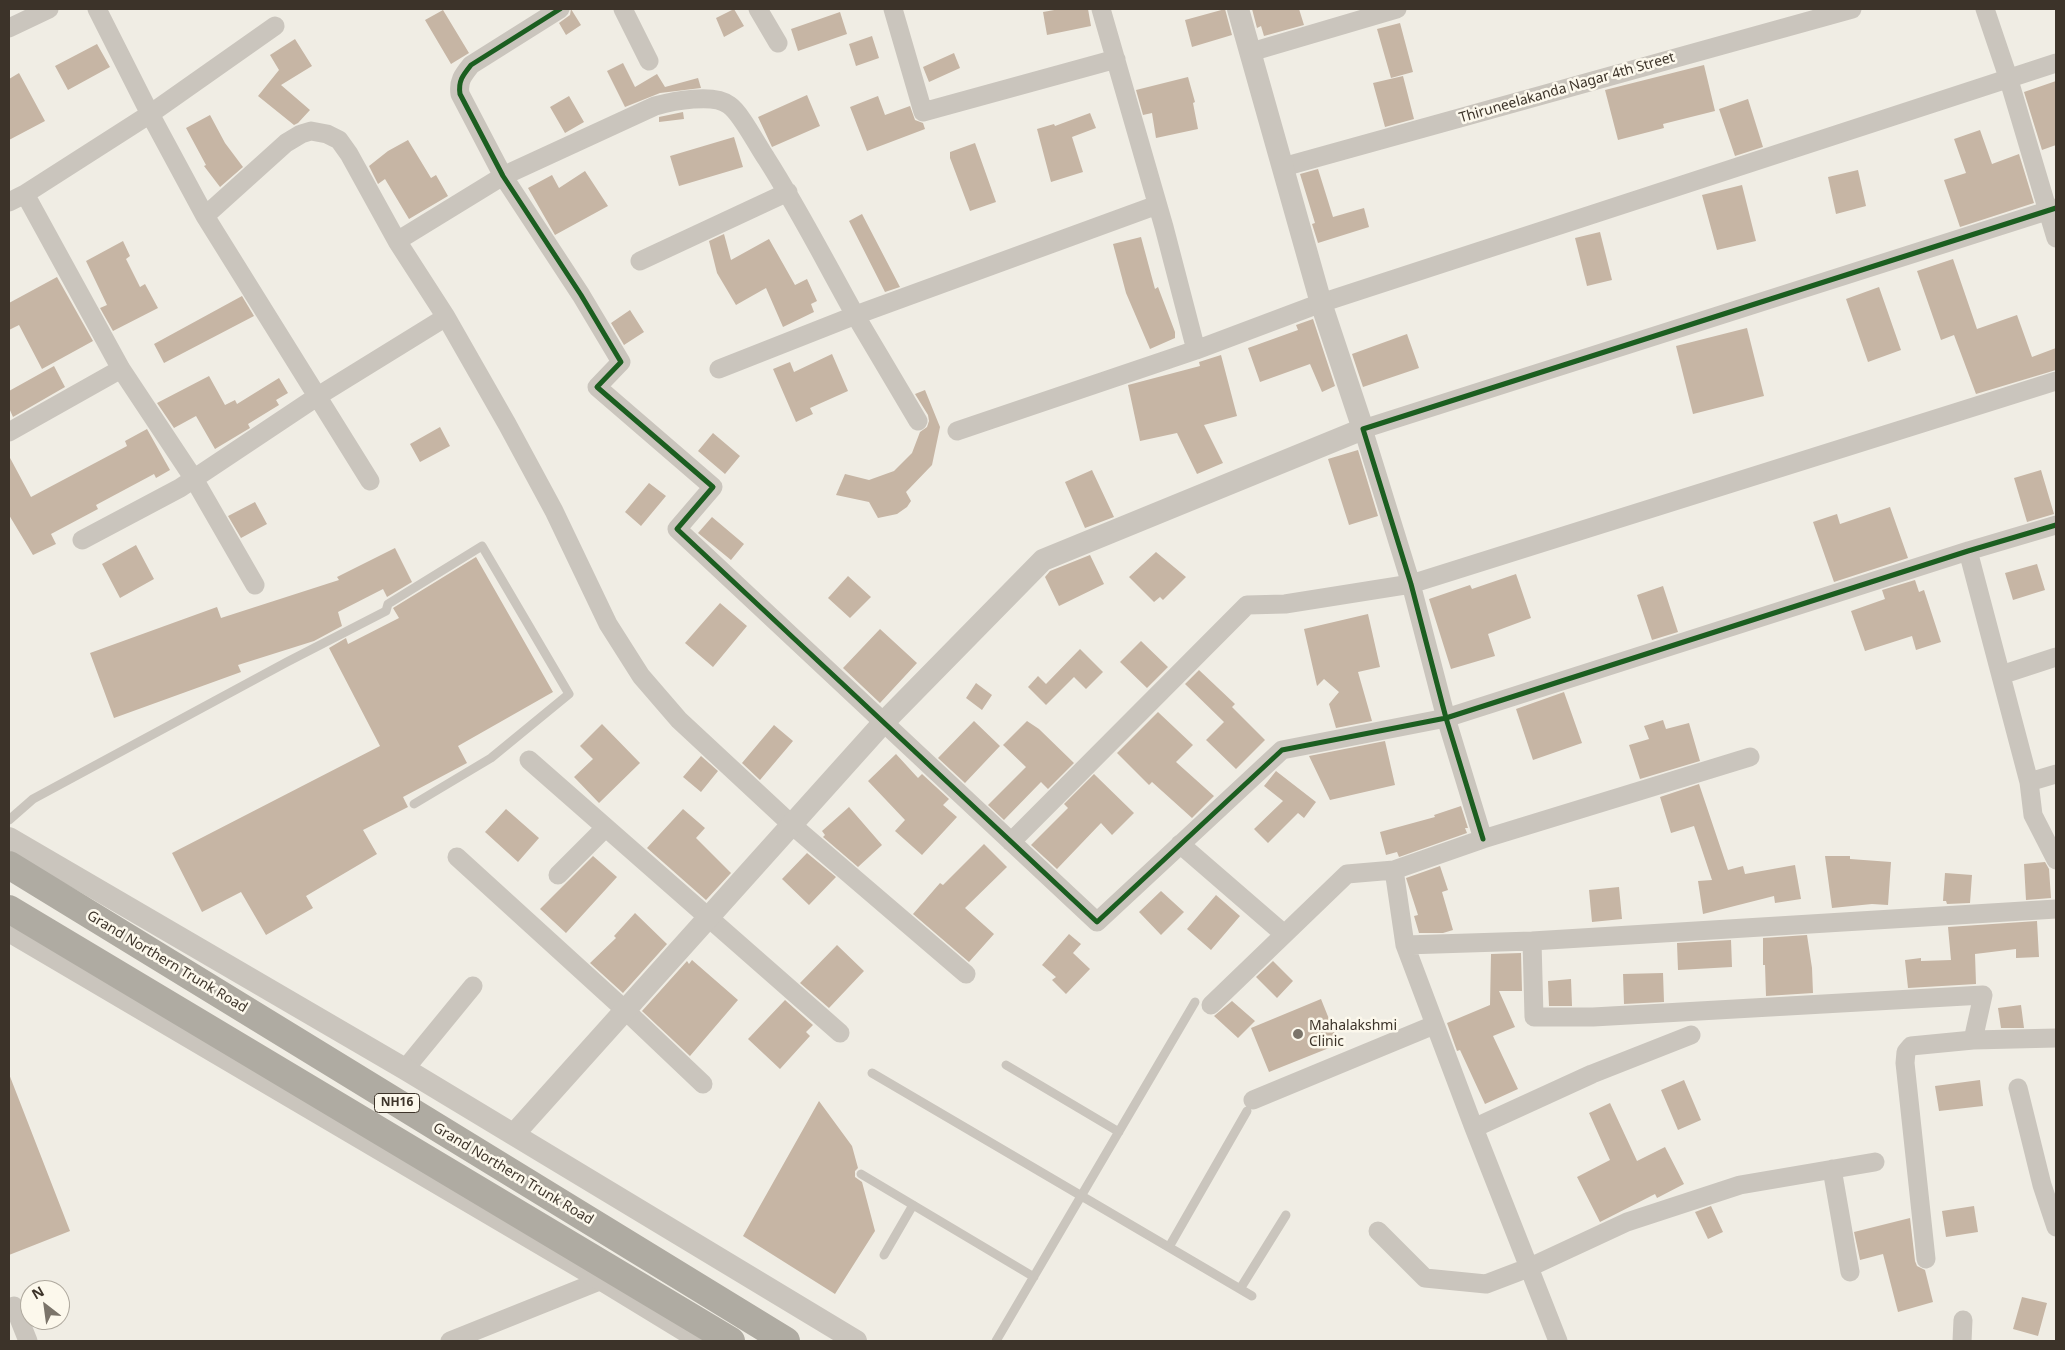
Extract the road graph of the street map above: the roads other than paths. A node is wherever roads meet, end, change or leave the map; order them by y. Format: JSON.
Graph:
{"nodes":[{"id":1,"x":49,"y":9,"type":"edge"},
{"id":2,"x":97,"y":9,"type":"edge"},
{"id":3,"x":560,"y":9,"type":"edge"},
{"id":4,"x":623,"y":9,"type":"edge"},
{"id":5,"x":758,"y":9,"type":"edge"},
{"id":6,"x":893,"y":9,"type":"edge"},
{"id":7,"x":1101,"y":9,"type":"edge"},
{"id":8,"x":1238,"y":9,"type":"edge"},
{"id":9,"x":1397,"y":9,"type":"edge"},
{"id":10,"x":1852,"y":9,"type":"edge"},
{"id":11,"x":1985,"y":9,"type":"edge"},
{"id":12,"x":275,"y":26,"type":"dead end"},
{"id":13,"x":9,"y":28,"type":"edge"},
{"id":14,"x":778,"y":43,"type":"dead end"},
{"id":15,"x":1251,"y":52,"type":"junction"},
{"id":16,"x":1116,"y":59,"type":"junction"},
{"id":17,"x":650,"y":61,"type":"dead end"},
{"id":18,"x":2056,"y":63,"type":"edge"},
{"id":19,"x":2008,"y":77,"type":"junction"},
{"id":20,"x":150,"y":114,"type":"junction"},
{"id":21,"x":1283,"y":167,"type":"junction"},
{"id":22,"x":503,"y":176,"type":"junction"},
{"id":23,"x":788,"y":192,"type":"junction"},
{"id":24,"x":17,"y":198,"type":"edge"},
{"id":25,"x":1157,"y":204,"type":"junction"},
{"id":26,"x":2052,"y":209,"type":"edge"},
{"id":27,"x":205,"y":216,"type":"junction"},
{"id":28,"x":2056,"y":238,"type":"edge"},
{"id":29,"x":397,"y":242,"type":"junction"},
{"id":30,"x":640,"y":261,"type":"dead end"},
{"id":31,"x":1321,"y":304,"type":"junction"},
{"id":32,"x":856,"y":315,"type":"junction"},
{"id":33,"x":446,"y":317,"type":"junction"},
{"id":34,"x":1196,"y":350,"type":"junction"},
{"id":35,"x":121,"y":369,"type":"junction"},
{"id":36,"x":719,"y":369,"type":"dead end"},
{"id":37,"x":2056,"y":381,"type":"edge"},
{"id":38,"x":318,"y":396,"type":"junction"},
{"id":39,"x":918,"y":420,"type":"dead end"},
{"id":40,"x":1363,"y":429,"type":"junction"},
{"id":41,"x":957,"y":431,"type":"dead end"},
{"id":42,"x":9,"y":432,"type":"edge"},
{"id":43,"x":194,"y":479,"type":"junction"},
{"id":44,"x":370,"y":481,"type":"dead end"},
{"id":45,"x":2056,"y":525,"type":"edge"},
{"id":46,"x":82,"y":540,"type":"dead end"},
{"id":47,"x":1968,"y":551,"type":"junction"},
{"id":48,"x":1411,"y":584,"type":"junction"},
{"id":49,"x":255,"y":586,"type":"dead end"},
{"id":50,"x":2056,"y":657,"type":"edge"},
{"id":51,"x":2001,"y":675,"type":"junction"},
{"id":52,"x":1446,"y":718,"type":"junction"},
{"id":53,"x":883,"y":723,"type":"junction"},
{"id":54,"x":1750,"y":757,"type":"dead end"},
{"id":55,"x":529,"y":760,"type":"dead end"},
{"id":56,"x":2056,"y":774,"type":"edge"},
{"id":57,"x":2029,"y":782,"type":"junction"},
{"id":58,"x":414,"y":804,"type":"dead end"},
{"id":59,"x":9,"y":820,"type":"edge"},
{"id":60,"x":792,"y":825,"type":"junction"},
{"id":61,"x":605,"y":828,"type":"junction"},
{"id":62,"x":9,"y":838,"type":"edge"},
{"id":63,"x":1483,"y":839,"type":"junction"},
{"id":64,"x":1011,"y":842,"type":"junction"},
{"id":65,"x":1180,"y":844,"type":"junction"},
{"id":66,"x":457,"y":857,"type":"dead end"},
{"id":67,"x":2056,"y":860,"type":"edge"},
{"id":68,"x":9,"y":865,"type":"edge"},
{"id":69,"x":1394,"y":870,"type":"junction"},
{"id":70,"x":558,"y":875,"type":"dead end"},
{"id":71,"x":9,"y":909,"type":"edge"},
{"id":72,"x":2056,"y":909,"type":"edge"},
{"id":73,"x":707,"y":918,"type":"junction"},
{"id":74,"x":9,"y":931,"type":"edge"},
{"id":75,"x":1284,"y":934,"type":"junction"},
{"id":76,"x":1532,"y":942,"type":"junction"},
{"id":77,"x":1405,"y":945,"type":"junction"},
{"id":78,"x":966,"y":974,"type":"dead end"},
{"id":79,"x":473,"y":986,"type":"dead end"},
{"id":80,"x":1203,"y":1004,"type":"joint"},
{"id":81,"x":625,"y":1010,"type":"junction"},
{"id":82,"x":1434,"y":1024,"type":"junction"},
{"id":83,"x":840,"y":1033,"type":"dead end"},
{"id":84,"x":1692,"y":1035,"type":"dead end"},
{"id":85,"x":2056,"y":1038,"type":"edge"},
{"id":86,"x":1973,"y":1040,"type":"junction"},
{"id":87,"x":1006,"y":1065,"type":"dead end"},
{"id":88,"x":405,"y":1069,"type":"junction"},
{"id":89,"x":872,"y":1073,"type":"dead end"},
{"id":90,"x":703,"y":1084,"type":"dead end"},
{"id":91,"x":2018,"y":1088,"type":"dead end"},
{"id":92,"x":1250,"y":1105,"type":"joint"},
{"id":93,"x":1474,"y":1128,"type":"junction"},
{"id":94,"x":1119,"y":1132,"type":"junction"},
{"id":95,"x":514,"y":1134,"type":"junction"},
{"id":96,"x":1875,"y":1162,"type":"dead end"},
{"id":97,"x":1832,"y":1169,"type":"junction"},
{"id":98,"x":861,"y":1174,"type":"dead end"},
{"id":99,"x":1082,"y":1195,"type":"junction"},
{"id":100,"x":913,"y":1205,"type":"junction"},
{"id":101,"x":1286,"y":1216,"type":"dead end"},
{"id":102,"x":2056,"y":1227,"type":"edge"},
{"id":103,"x":1378,"y":1231,"type":"dead end"},
{"id":104,"x":1169,"y":1247,"type":"junction"},
{"id":105,"x":884,"y":1255,"type":"dead end"},
{"id":106,"x":1926,"y":1259,"type":"dead end"},
{"id":107,"x":1528,"y":1268,"type":"junction"},
{"id":108,"x":1850,"y":1272,"type":"dead end"},
{"id":109,"x":1034,"y":1277,"type":"junction"},
{"id":110,"x":602,"y":1280,"type":"junction"},
{"id":111,"x":1240,"y":1289,"type":"junction"},
{"id":112,"x":1252,"y":1296,"type":"dead end"},
{"id":113,"x":14,"y":1306,"type":"dead end"},
{"id":114,"x":1963,"y":1320,"type":"dead end"},
{"id":115,"x":28,"y":1341,"type":"edge"},
{"id":116,"x":450,"y":1341,"type":"edge"},
{"id":117,"x":702,"y":1341,"type":"edge"},
{"id":118,"x":731,"y":1341,"type":"edge"},
{"id":119,"x":786,"y":1341,"type":"edge"},
{"id":120,"x":856,"y":1341,"type":"edge"},
{"id":121,"x":996,"y":1341,"type":"edge"},
{"id":122,"x":1558,"y":1341,"type":"edge"},
{"id":123,"x":1962,"y":1341,"type":"edge"}],
"edges":[{"from":1,"to":13,"type":"street"},
{"from":2,"to":20,"type":"street"},
{"from":3,"to":22,"type":"street"},
{"from":4,"to":17,"type":"street"},
{"from":5,"to":14,"type":"street"},
{"from":6,"to":16,"type":"street"},
{"from":7,"to":16,"type":"street"},
{"from":8,"to":15,"type":"street"},
{"from":9,"to":15,"type":"street"},
{"from":10,"to":21,"type":"street","name":"Thiruneelakanda Nagar 4th Street"},
{"from":11,"to":19,"type":"street"},
{"from":12,"to":20,"type":"street"},
{"from":15,"to":21,"type":"street"},
{"from":16,"to":25,"type":"street"},
{"from":18,"to":19,"type":"street"},
{"from":19,"to":26,"type":"street"},
{"from":19,"to":31,"type":"street"},
{"from":20,"to":24,"type":"street"},
{"from":20,"to":27,"type":"street"},
{"from":21,"to":31,"type":"street"},
{"from":22,"to":23,"type":"street"},
{"from":22,"to":29,"type":"street"},
{"from":22,"to":53,"type":"street"},
{"from":23,"to":30,"type":"street"},
{"from":23,"to":32,"type":"street"},
{"from":24,"to":35,"type":"street"},
{"from":25,"to":32,"type":"street"},
{"from":25,"to":34,"type":"street"},
{"from":26,"to":28,"type":"street"},
{"from":26,"to":40,"type":"street"},
{"from":27,"to":29,"type":"street"},
{"from":27,"to":38,"type":"street"},
{"from":29,"to":33,"type":"street"},
{"from":31,"to":34,"type":"street"},
{"from":31,"to":40,"type":"street"},
{"from":32,"to":36,"type":"street"},
{"from":32,"to":39,"type":"street"},
{"from":33,"to":38,"type":"street"},
{"from":33,"to":60,"type":"street"},
{"from":34,"to":41,"type":"street"},
{"from":35,"to":42,"type":"street"},
{"from":35,"to":43,"type":"street"},
{"from":37,"to":48,"type":"street"},
{"from":38,"to":43,"type":"street"},
{"from":38,"to":44,"type":"street"},
{"from":40,"to":48,"type":"street"},
{"from":40,"to":53,"type":"street"},
{"from":43,"to":46,"type":"street"},
{"from":43,"to":49,"type":"street"},
{"from":45,"to":47,"type":"street"},
{"from":47,"to":51,"type":"street"},
{"from":47,"to":52,"type":"street"},
{"from":48,"to":52,"type":"street"},
{"from":48,"to":64,"type":"street"},
{"from":50,"to":51,"type":"street"},
{"from":51,"to":57,"type":"street"},
{"from":52,"to":63,"type":"street"},
{"from":52,"to":65,"type":"street"},
{"from":53,"to":60,"type":"street"},
{"from":53,"to":64,"type":"street"},
{"from":54,"to":63,"type":"street"},
{"from":55,"to":61,"type":"street"},
{"from":56,"to":57,"type":"street"},
{"from":57,"to":67,"type":"street"},
{"from":58,"to":59,"type":"lane"},
{"from":60,"to":73,"type":"street"},
{"from":60,"to":78,"type":"street"},
{"from":61,"to":70,"type":"street"},
{"from":61,"to":73,"type":"street"},
{"from":62,"to":88,"type":"street"},
{"from":63,"to":69,"type":"street"},
{"from":64,"to":65,"type":"street"},
{"from":65,"to":75,"type":"street"},
{"from":66,"to":81,"type":"street"},
{"from":68,"to":119,"type":"highway","name":"Grand Northern Trunk Road","number":"NH16"},
{"from":69,"to":75,"type":"street"},
{"from":69,"to":77,"type":"street"},
{"from":71,"to":118,"type":"highway","number":"NH16"},
{"from":72,"to":76,"type":"street"},
{"from":73,"to":81,"type":"street"},
{"from":73,"to":83,"type":"street"},
{"from":74,"to":110,"type":"street"},
{"from":75,"to":80,"type":"street"},
{"from":76,"to":77,"type":"street"},
{"from":76,"to":86,"type":"street"},
{"from":77,"to":82,"type":"street"},
{"from":79,"to":88,"type":"street"},
{"from":80,"to":94,"type":"lane"},
{"from":81,"to":90,"type":"street"},
{"from":81,"to":95,"type":"street"},
{"from":82,"to":92,"type":"street"},
{"from":82,"to":93,"type":"street"},
{"from":84,"to":93,"type":"street"},
{"from":85,"to":86,"type":"street"},
{"from":86,"to":106,"type":"street"},
{"from":87,"to":94,"type":"lane"},
{"from":88,"to":95,"type":"street"},
{"from":89,"to":99,"type":"lane"},
{"from":91,"to":102,"type":"street"},
{"from":92,"to":104,"type":"lane"},
{"from":93,"to":107,"type":"street"},
{"from":94,"to":99,"type":"lane"},
{"from":95,"to":120,"type":"street"},
{"from":96,"to":97,"type":"street"},
{"from":97,"to":107,"type":"street"},
{"from":97,"to":108,"type":"street"},
{"from":98,"to":100,"type":"lane"},
{"from":99,"to":104,"type":"lane"},
{"from":99,"to":109,"type":"lane"},
{"from":100,"to":105,"type":"lane"},
{"from":100,"to":109,"type":"lane"},
{"from":101,"to":111,"type":"lane"},
{"from":103,"to":107,"type":"street"},
{"from":104,"to":111,"type":"lane"},
{"from":107,"to":122,"type":"street"},
{"from":109,"to":121,"type":"lane"},
{"from":110,"to":116,"type":"street"},
{"from":110,"to":117,"type":"street"},
{"from":111,"to":112,"type":"lane"},
{"from":113,"to":115,"type":"street"},
{"from":114,"to":123,"type":"street"}]}
